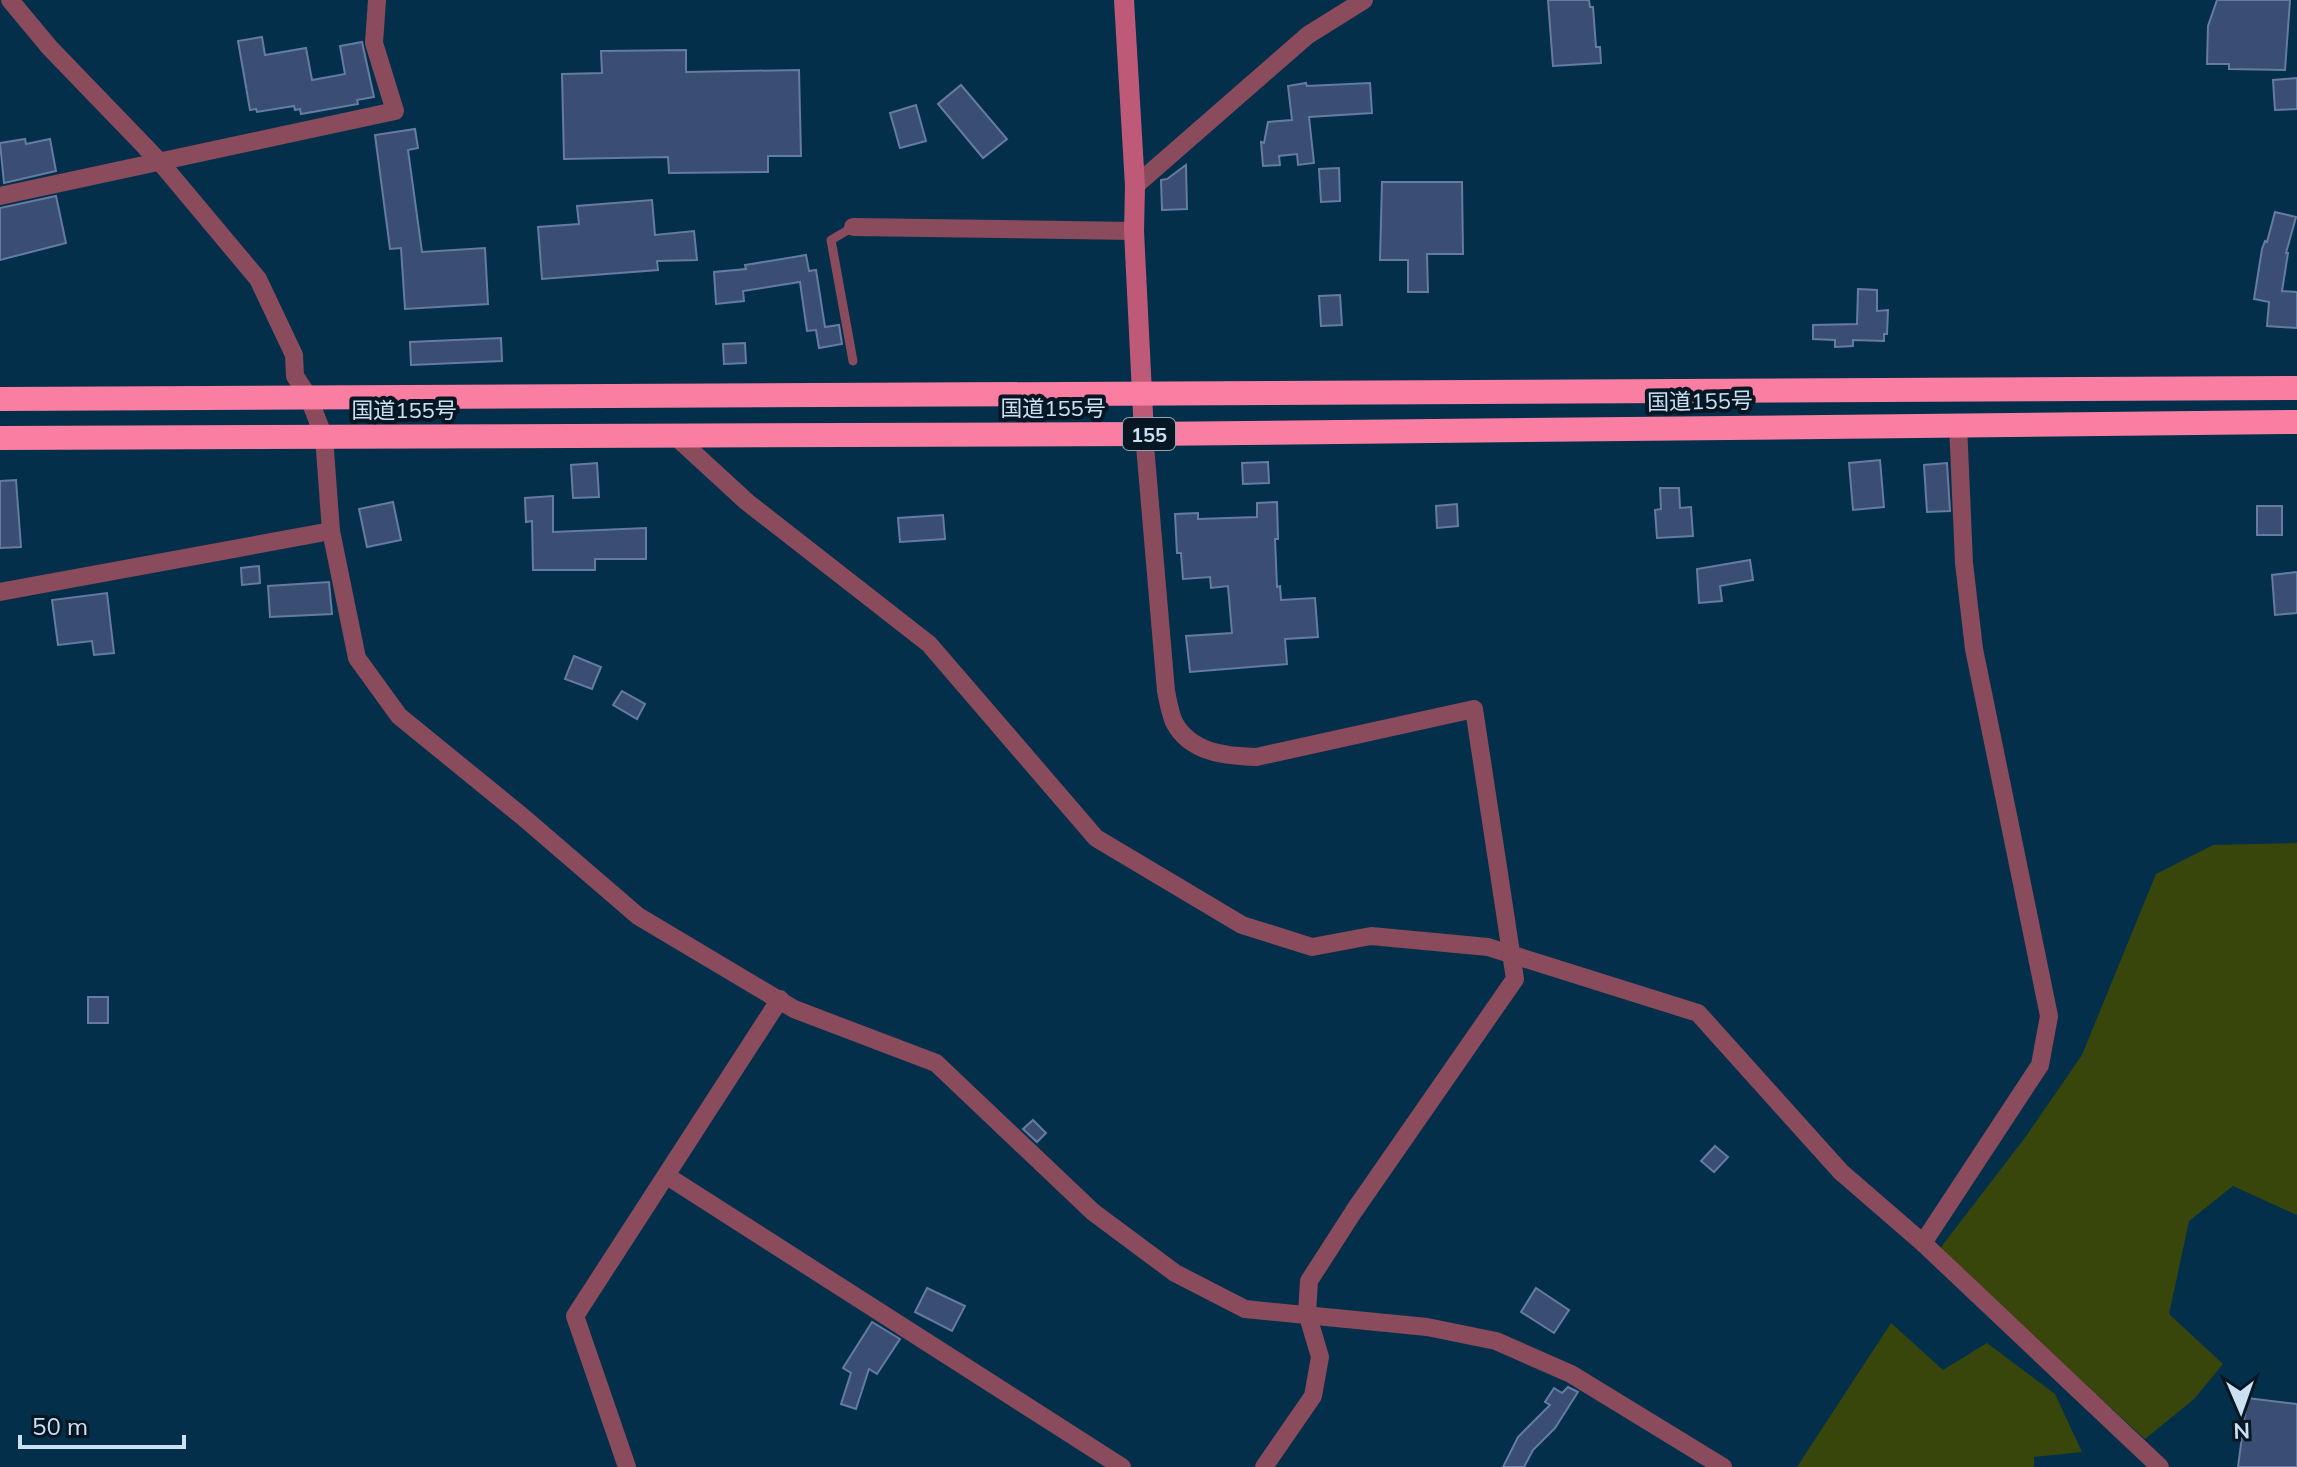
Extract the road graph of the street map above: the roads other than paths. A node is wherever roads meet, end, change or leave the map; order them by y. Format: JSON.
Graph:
{"nodes":[{"id":1,"x":10,"y":0,"type":"edge"},
{"id":2,"x":377,"y":0,"type":"edge"},
{"id":3,"x":1124,"y":0,"type":"edge"},
{"id":4,"x":1364,"y":0,"type":"edge"},
{"id":5,"x":160,"y":162,"type":"junction"},
{"id":6,"x":1135,"y":186,"type":"junction"},
{"id":7,"x":0,"y":196,"type":"edge"},
{"id":8,"x":853,"y":227,"type":"joint"},
{"id":9,"x":1134,"y":231,"type":"junction"},
{"id":10,"x":853,"y":361,"type":"dead end"},
{"id":11,"x":2297,"y":388,"type":"edge"},
{"id":12,"x":1142,"y":392,"type":"junction"},
{"id":13,"x":308,"y":396,"type":"junction"},
{"id":14,"x":0,"y":399,"type":"edge"},
{"id":15,"x":2297,"y":422,"type":"edge"},
{"id":16,"x":1958,"y":424,"type":"junction"},
{"id":17,"x":673,"y":434,"type":"junction"},
{"id":18,"x":1144,"y":434,"type":"junction"},
{"id":19,"x":324,"y":437,"type":"junction"},
{"id":20,"x":5,"y":438,"type":"edge"},
{"id":21,"x":331,"y":531,"type":"junction"},
{"id":22,"x":0,"y":592,"type":"edge"},
{"id":23,"x":1510,"y":954,"type":"junction"},
{"id":24,"x":780,"y":999,"type":"junction"},
{"id":25,"x":667,"y":1176,"type":"junction"},
{"id":26,"x":1923,"y":1243,"type":"junction"},
{"id":27,"x":1307,"y":1313,"type":"junction"},
{"id":28,"x":627,"y":1467,"type":"edge"},
{"id":29,"x":1122,"y":1467,"type":"edge"},
{"id":30,"x":1264,"y":1467,"type":"edge"},
{"id":31,"x":1723,"y":1467,"type":"edge"},
{"id":32,"x":2160,"y":1467,"type":"edge"}],
"edges":[{"from":1,"to":5,"type":"street"},
{"from":2,"to":5,"type":"street"},
{"from":3,"to":6,"type":"street"},
{"from":4,"to":6,"type":"street"},
{"from":5,"to":7,"type":"street"},
{"from":5,"to":13,"type":"street"},
{"from":6,"to":9,"type":"street"},
{"from":8,"to":9,"type":"street"},
{"from":8,"to":10,"type":"lane"},
{"from":9,"to":12,"type":"street"},
{"from":11,"to":12,"type":"highway","name":"国道155号","number":"155"},
{"from":12,"to":13,"type":"highway","name":"国道155号","number":"155"},
{"from":12,"to":18,"type":"street"},
{"from":13,"to":14,"type":"highway","name":"国道155号","number":"155"},
{"from":13,"to":19,"type":"street"},
{"from":15,"to":16,"type":"highway","name":"国道155号","number":"155"},
{"from":16,"to":18,"type":"highway","name":"国道155号","number":"155"},
{"from":16,"to":26,"type":"street"},
{"from":17,"to":18,"type":"highway","name":"国道155号","number":"155"},
{"from":17,"to":19,"type":"highway","name":"国道155号","number":"155"},
{"from":17,"to":23,"type":"street"},
{"from":18,"to":23,"type":"street"},
{"from":19,"to":20,"type":"highway","name":"国道155号","number":"155"},
{"from":19,"to":21,"type":"street"},
{"from":21,"to":22,"type":"street"},
{"from":21,"to":24,"type":"street"},
{"from":23,"to":26,"type":"street"},
{"from":23,"to":27,"type":"street"},
{"from":24,"to":25,"type":"street"},
{"from":24,"to":27,"type":"street"},
{"from":25,"to":28,"type":"street"},
{"from":25,"to":29,"type":"street"},
{"from":26,"to":32,"type":"street"},
{"from":27,"to":30,"type":"street"},
{"from":27,"to":31,"type":"street"}]}
